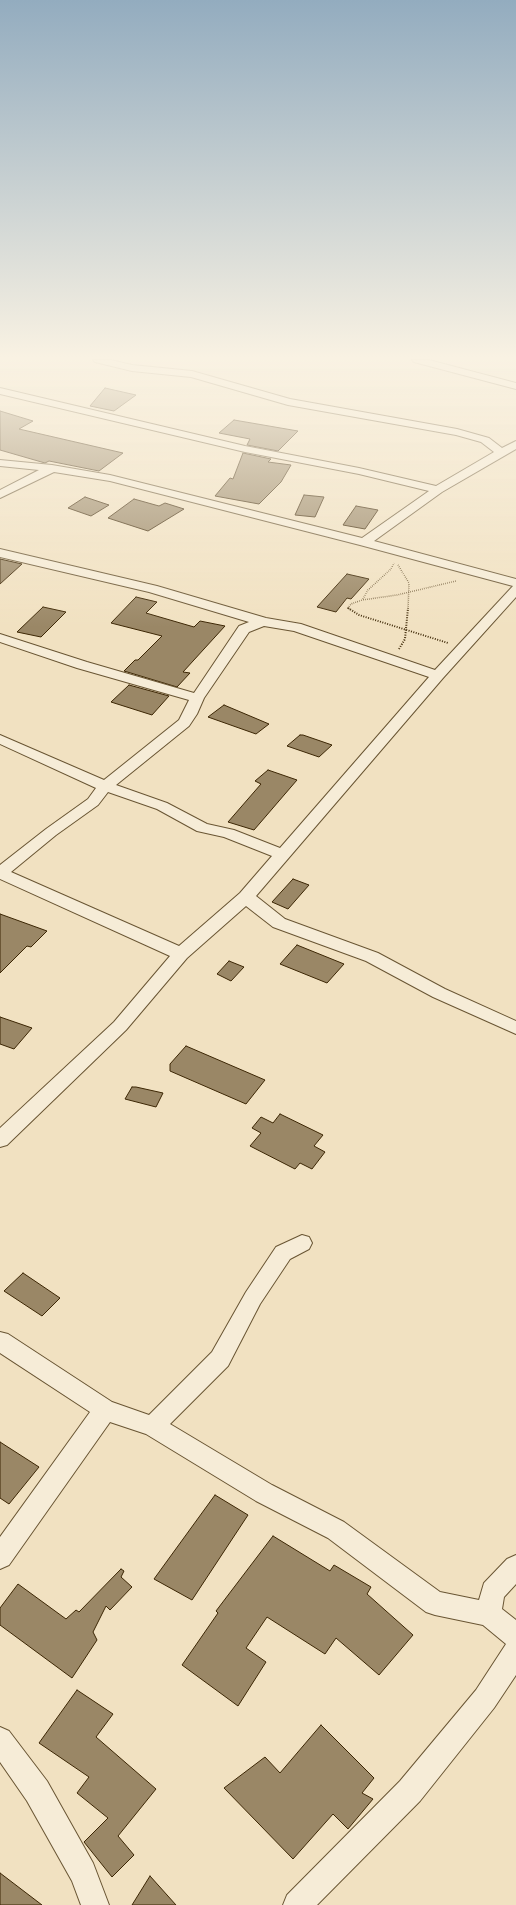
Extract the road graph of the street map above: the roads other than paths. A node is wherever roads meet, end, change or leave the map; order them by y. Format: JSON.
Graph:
{"nodes":[{"id":1,"x":245,"y":449,"type":"edge"},
{"id":2,"x":496,"y":449,"type":"edge"},
{"id":3,"x":506,"y":449,"type":"edge"},
{"id":4,"x":500,"y":452,"type":"junction"},
{"id":5,"x":0,"y":463,"type":"edge"},
{"id":6,"x":52,"y":468,"type":"junction"},
{"id":7,"x":438,"y":490,"type":"junction"},
{"id":8,"x":0,"y":495,"type":"edge"},
{"id":9,"x":364,"y":542,"type":"junction"},
{"id":10,"x":0,"y":553,"type":"edge"},
{"id":11,"x":516,"y":583,"type":"edge"},
{"id":12,"x":516,"y":589,"type":"edge"},
{"id":13,"x":264,"y":622,"type":"junction"},
{"id":14,"x":0,"y":638,"type":"edge"},
{"id":15,"x":438,"y":675,"type":"junction"},
{"id":16,"x":197,"y":698,"type":"junction"},
{"id":17,"x":0,"y":739,"type":"edge"},
{"id":18,"x":105,"y":786,"type":"junction"},
{"id":19,"x":283,"y":855,"type":"junction"},
{"id":20,"x":2,"y":876,"type":"edge"},
{"id":21,"x":246,"y":897,"type":"junction"},
{"id":22,"x":181,"y":954,"type":"junction"},
{"id":23,"x":516,"y":1028,"type":"edge"},
{"id":24,"x":0,"y":1140,"type":"edge"},
{"id":25,"x":302,"y":1243,"type":"dead end"},
{"id":26,"x":0,"y":1341,"type":"edge"},
{"id":27,"x":105,"y":1410,"type":"junction"},
{"id":28,"x":152,"y":1426,"type":"junction"},
{"id":29,"x":0,"y":1557,"type":"edge"},
{"id":30,"x":516,"y":1567,"type":"edge"},
{"id":31,"x":489,"y":1614,"type":"junction"},
{"id":32,"x":516,"y":1636,"type":"edge"},
{"id":33,"x":516,"y":1652,"type":"edge"},
{"id":34,"x":0,"y":1740,"type":"edge"},
{"id":35,"x":95,"y":1905,"type":"edge"},
{"id":36,"x":297,"y":1905,"type":"edge"}],
"edges":[{"from":1,"to":7,"type":"street"},
{"from":2,"to":4,"type":"street"},
{"from":3,"to":4,"type":"street"},
{"from":4,"to":7,"type":"street"},
{"from":5,"to":6,"type":"street"},
{"from":6,"to":8,"type":"street"},
{"from":6,"to":9,"type":"street"},
{"from":7,"to":9,"type":"street"},
{"from":9,"to":11,"type":"street"},
{"from":10,"to":13,"type":"street"},
{"from":12,"to":15,"type":"street"},
{"from":13,"to":15,"type":"street"},
{"from":13,"to":16,"type":"street"},
{"from":14,"to":16,"type":"street"},
{"from":15,"to":19,"type":"street"},
{"from":16,"to":18,"type":"street"},
{"from":17,"to":18,"type":"street"},
{"from":18,"to":19,"type":"street"},
{"from":18,"to":20,"type":"street"},
{"from":19,"to":21,"type":"street"},
{"from":20,"to":22,"type":"street"},
{"from":21,"to":22,"type":"street"},
{"from":21,"to":23,"type":"street"},
{"from":22,"to":24,"type":"street"},
{"from":25,"to":28,"type":"street"},
{"from":26,"to":27,"type":"street"},
{"from":27,"to":28,"type":"street"},
{"from":27,"to":29,"type":"street"},
{"from":28,"to":31,"type":"street"},
{"from":30,"to":31,"type":"street"},
{"from":31,"to":32,"type":"street"},
{"from":33,"to":36,"type":"street"},
{"from":34,"to":35,"type":"street"}]}
